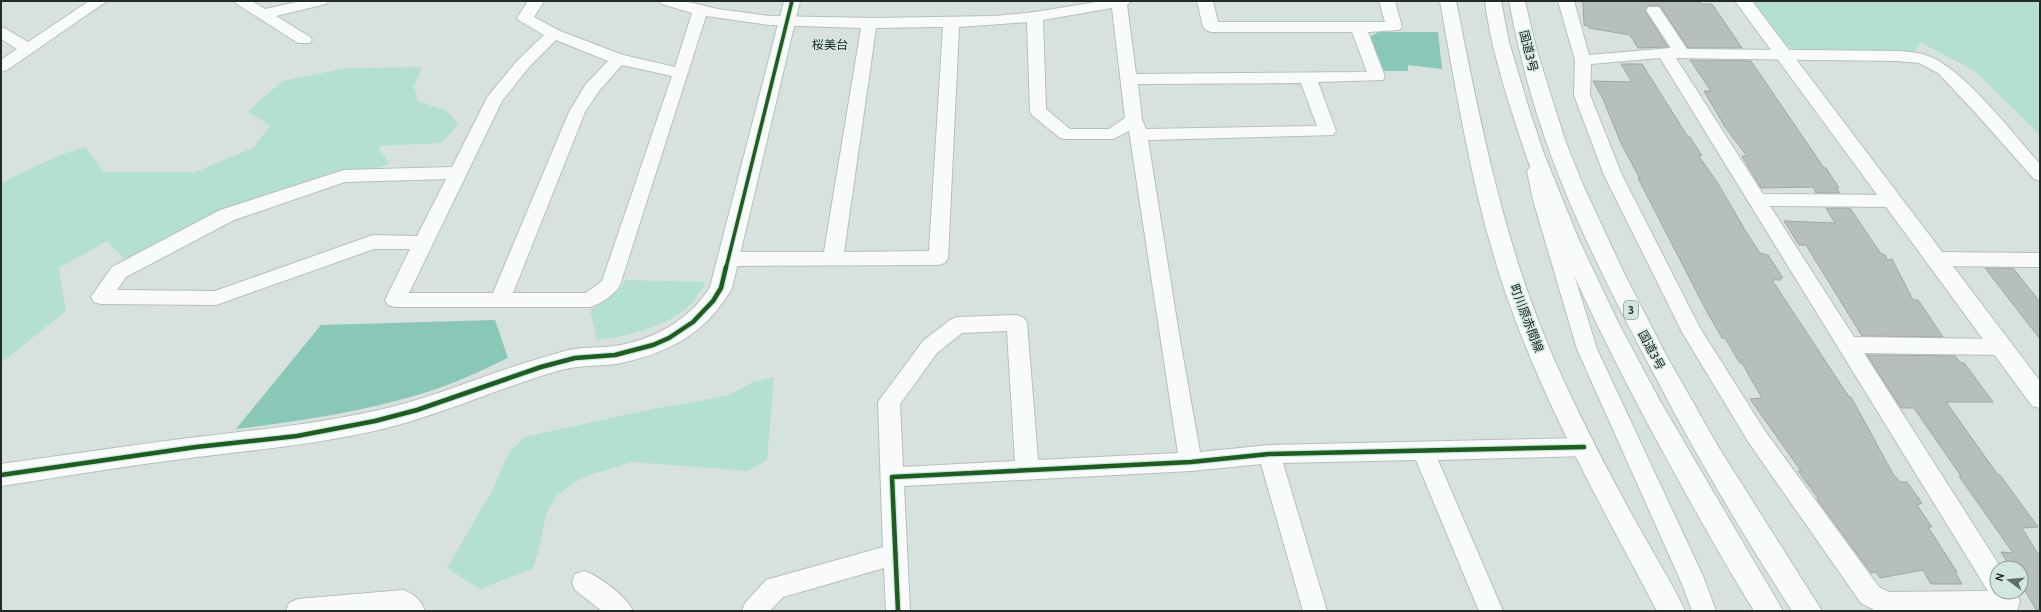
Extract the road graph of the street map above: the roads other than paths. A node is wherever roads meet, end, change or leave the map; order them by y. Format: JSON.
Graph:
{"nodes":[{"id":1,"x":99,"y":1,"type":"edge"},
{"id":2,"x":242,"y":1,"type":"edge"},
{"id":3,"x":321,"y":1,"type":"edge"},
{"id":4,"x":536,"y":1,"type":"edge"},
{"id":5,"x":667,"y":1,"type":"edge"},
{"id":6,"x":792,"y":1,"type":"edge"},
{"id":7,"x":1205,"y":1,"type":"edge"},
{"id":8,"x":1387,"y":1,"type":"edge"},
{"id":9,"x":1448,"y":1,"type":"edge"},
{"id":10,"x":1493,"y":1,"type":"edge"},
{"id":11,"x":1517,"y":1,"type":"edge"},
{"id":12,"x":1566,"y":1,"type":"edge"},
{"id":13,"x":1743,"y":1,"type":"edge"},
{"id":14,"x":1122,"y":2,"type":"edge"},
{"id":15,"x":1073,"y":5,"type":"edge"},
{"id":16,"x":1654,"y":10,"type":"dead end"},
{"id":17,"x":700,"y":11,"type":"junction"},
{"id":18,"x":264,"y":14,"type":"junction"},
{"id":19,"x":1036,"y":17,"type":"junction"},
{"id":20,"x":786,"y":22,"type":"junction"},
{"id":21,"x":869,"y":23,"type":"junction"},
{"id":22,"x":951,"y":23,"type":"junction"},
{"id":23,"x":1358,"y":27,"type":"junction"},
{"id":24,"x":1,"y":32,"type":"edge"},
{"id":25,"x":554,"y":34,"type":"junction"},
{"id":26,"x":304,"y":40,"type":"dead end"},
{"id":27,"x":28,"y":49,"type":"junction"},
{"id":28,"x":1665,"y":53,"type":"junction"},
{"id":29,"x":1682,"y":53,"type":"junction"},
{"id":30,"x":1784,"y":54,"type":"junction"},
{"id":31,"x":618,"y":59,"type":"junction"},
{"id":32,"x":1583,"y":60,"type":"junction"},
{"id":33,"x":1,"y":67,"type":"edge"},
{"id":34,"x":681,"y":73,"type":"junction"},
{"id":35,"x":1308,"y":78,"type":"junction"},
{"id":36,"x":1129,"y":79,"type":"junction"},
{"id":37,"x":1136,"y":128,"type":"junction"},
{"id":38,"x":1527,"y":132,"type":"junction"},
{"id":39,"x":457,"y":173,"type":"junction"},
{"id":40,"x":2040,"y":175,"type":"edge"},
{"id":41,"x":1757,"y":200,"type":"junction"},
{"id":42,"x":1892,"y":201,"type":"junction"},
{"id":43,"x":423,"y":243,"type":"junction"},
{"id":44,"x":833,"y":258,"type":"junction"},
{"id":45,"x":729,"y":259,"type":"junction"},
{"id":46,"x":1935,"y":259,"type":"junction"},
{"id":47,"x":2040,"y":260,"type":"edge"},
{"id":48,"x":500,"y":300,"type":"junction"},
{"id":49,"x":1848,"y":345,"type":"junction"},
{"id":50,"x":2000,"y":347,"type":"junction"},
{"id":51,"x":2040,"y":399,"type":"edge"},
{"id":52,"x":1584,"y":447,"type":"junction"},
{"id":53,"x":1424,"y":452,"type":"junction"},
{"id":54,"x":1269,"y":454,"type":"junction"},
{"id":55,"x":1191,"y":462,"type":"junction"},
{"id":56,"x":1027,"y":470,"type":"junction"},
{"id":57,"x":1,"y":475,"type":"edge"},
{"id":58,"x":892,"y":477,"type":"junction"},
{"id":59,"x":896,"y":554,"type":"junction"},
{"id":60,"x":1989,"y":571,"type":"edge"},
{"id":61,"x":584,"y":582,"type":"dead end"},
{"id":62,"x":1989,"y":598,"type":"edge"},
{"id":63,"x":1805,"y":606,"type":"edge"},
{"id":64,"x":298,"y":611,"type":"edge"},
{"id":65,"x":413,"y":611,"type":"edge"},
{"id":66,"x":621,"y":611,"type":"edge"},
{"id":67,"x":754,"y":611,"type":"edge"},
{"id":68,"x":898,"y":611,"type":"edge"},
{"id":69,"x":1316,"y":611,"type":"edge"},
{"id":70,"x":1491,"y":611,"type":"edge"},
{"id":71,"x":1671,"y":611,"type":"edge"},
{"id":72,"x":1704,"y":611,"type":"edge"},
{"id":73,"x":1769,"y":611,"type":"edge"}],
"edges":[{"from":1,"to":27,"type":"street"},
{"from":2,"to":18,"type":"street"},
{"from":3,"to":18,"type":"street"},
{"from":4,"to":25,"type":"street"},
{"from":5,"to":17,"type":"street"},
{"from":6,"to":20,"type":"main road"},
{"from":7,"to":23,"type":"street"},
{"from":8,"to":23,"type":"street"},
{"from":9,"to":52,"type":"main road","name":"町川原赤間線"},
{"from":10,"to":38,"type":"main road","name":"国道3号","number":"3"},
{"from":11,"to":63,"type":"main road","name":"国道3号","number":"3"},
{"from":12,"to":32,"type":"street"},
{"from":13,"to":30,"type":"main road"},
{"from":14,"to":15,"type":"street"},
{"from":14,"to":36,"type":"street"},
{"from":15,"to":19,"type":"street"},
{"from":16,"to":29,"type":"street"},
{"from":17,"to":20,"type":"street"},
{"from":17,"to":34,"type":"street"},
{"from":18,"to":26,"type":"street"},
{"from":19,"to":22,"type":"street"},
{"from":19,"to":37,"type":"street"},
{"from":20,"to":21,"type":"street"},
{"from":20,"to":45,"type":"main road"},
{"from":21,"to":22,"type":"street"},
{"from":21,"to":44,"type":"street"},
{"from":22,"to":44,"type":"street"},
{"from":23,"to":35,"type":"street"},
{"from":24,"to":27,"type":"street"},
{"from":25,"to":31,"type":"street"},
{"from":25,"to":39,"type":"street"},
{"from":27,"to":33,"type":"street"},
{"from":28,"to":29,"type":"street"},
{"from":28,"to":32,"type":"street"},
{"from":28,"to":41,"type":"street"},
{"from":29,"to":30,"type":"street"},
{"from":30,"to":40,"type":"street"},
{"from":30,"to":42,"type":"main road"},
{"from":31,"to":34,"type":"street"},
{"from":31,"to":48,"type":"street"},
{"from":32,"to":62,"type":"street"},
{"from":34,"to":48,"type":"street"},
{"from":35,"to":36,"type":"street"},
{"from":35,"to":37,"type":"street"},
{"from":36,"to":37,"type":"street"},
{"from":37,"to":55,"type":"street"},
{"from":38,"to":72,"type":"street"},
{"from":38,"to":73,"type":"main road","name":"国道3号","number":"3"},
{"from":39,"to":43,"type":"street"},
{"from":39,"to":43,"type":"street"},
{"from":41,"to":42,"type":"street"},
{"from":41,"to":49,"type":"street"},
{"from":42,"to":46,"type":"main road"},
{"from":43,"to":48,"type":"street"},
{"from":44,"to":45,"type":"street"},
{"from":45,"to":57,"type":"main road"},
{"from":46,"to":47,"type":"street"},
{"from":46,"to":50,"type":"main road"},
{"from":49,"to":50,"type":"street"},
{"from":49,"to":60,"type":"street"},
{"from":50,"to":51,"type":"main road"},
{"from":52,"to":53,"type":"street"},
{"from":52,"to":71,"type":"main road","name":"町川原赤間線"},
{"from":53,"to":54,"type":"street"},
{"from":53,"to":70,"type":"street"},
{"from":54,"to":55,"type":"street"},
{"from":54,"to":69,"type":"street"},
{"from":55,"to":56,"type":"street"},
{"from":56,"to":58,"type":"street"},
{"from":56,"to":58,"type":"street"},
{"from":58,"to":59,"type":"street"},
{"from":59,"to":67,"type":"street"},
{"from":59,"to":68,"type":"street"},
{"from":61,"to":66,"type":"street"},
{"from":64,"to":65,"type":"street"}]}
